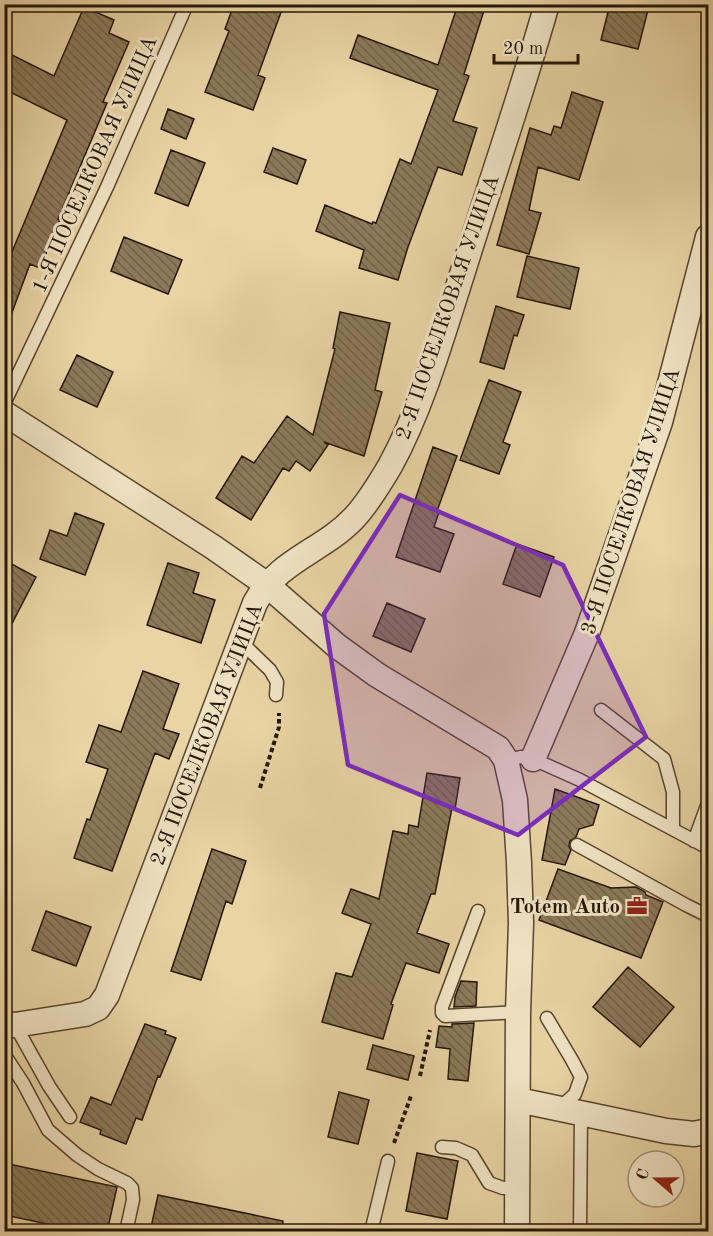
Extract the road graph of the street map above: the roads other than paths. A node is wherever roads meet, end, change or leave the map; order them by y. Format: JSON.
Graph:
{"nodes":[{"id":1,"x":187,"y":4,"type":"edge"},
{"id":2,"x":547,"y":4,"type":"edge"},
{"id":3,"x":708,"y":237,"type":"edge"},
{"id":4,"x":4,"y":404,"type":"edge"},
{"id":5,"x":4,"y":412,"type":"edge"},
{"id":6,"x":266,"y":584,"type":"junction"},
{"id":7,"x":240,"y":641,"type":"junction"},
{"id":8,"x":276,"y":695,"type":"road end"},
{"id":9,"x":601,"y":710,"type":"dead end"},
{"id":10,"x":533,"y":759,"type":"junction"},
{"id":11,"x":506,"y":760,"type":"junction"},
{"id":12,"x":708,"y":803,"type":"edge"},
{"id":13,"x":673,"y":830,"type":"junction"},
{"id":14,"x":694,"y":841,"type":"junction"},
{"id":15,"x":577,"y":845,"type":"dead end"},
{"id":16,"x":708,"y":848,"type":"edge"},
{"id":17,"x":478,"y":911,"type":"dead end"},
{"id":18,"x":708,"y":916,"type":"edge"},
{"id":19,"x":518,"y":1012,"type":"junction"},
{"id":20,"x":547,"y":1018,"type":"dead end"},
{"id":21,"x":10,"y":1025,"type":"edge"},
{"id":22,"x":4,"y":1054,"type":"edge"},
{"id":23,"x":518,"y":1100,"type":"junction"},
{"id":24,"x":571,"y":1110,"type":"junction"},
{"id":25,"x":70,"y":1117,"type":"dead end"},
{"id":26,"x":708,"y":1131,"type":"edge"},
{"id":27,"x":442,"y":1147,"type":"dead end"},
{"id":28,"x":388,"y":1161,"type":"road end"},
{"id":29,"x":517,"y":1188,"type":"junction"},
{"id":30,"x":126,"y":1232,"type":"edge"},
{"id":31,"x":371,"y":1232,"type":"edge"},
{"id":32,"x":517,"y":1232,"type":"edge"},
{"id":33,"x":580,"y":1232,"type":"edge"}],
"edges":[{"from":1,"to":4,"type":"lane","name":"1-Я ПОСЕЛКОВАЯ УЛИЦА"},
{"from":2,"to":6,"type":"street","name":"2-Я ПОСЕЛКОВАЯ УЛИЦА"},
{"from":3,"to":10,"type":"street","name":"3-Я ПОСЕЛКОВАЯ УЛИЦА"},
{"from":5,"to":6,"type":"street"},
{"from":6,"to":7,"type":"street","name":"2-Я ПОСЕЛКОВАЯ УЛИЦА"},
{"from":6,"to":11,"type":"street"},
{"from":7,"to":8,"type":"lane"},
{"from":7,"to":21,"type":"street","name":"2-Я ПОСЕЛКОВАЯ УЛИЦА"},
{"from":9,"to":13,"type":"lane"},
{"from":10,"to":11,"type":"lane"},
{"from":10,"to":13,"type":"lane"},
{"from":11,"to":19,"type":"street"},
{"from":12,"to":14,"type":"lane"},
{"from":13,"to":14,"type":"lane"},
{"from":14,"to":16,"type":"lane"},
{"from":15,"to":18,"type":"lane"},
{"from":17,"to":19,"type":"lane"},
{"from":19,"to":23,"type":"street"},
{"from":20,"to":24,"type":"lane"},
{"from":21,"to":25,"type":"lane"},
{"from":22,"to":30,"type":"lane"},
{"from":23,"to":24,"type":"street"},
{"from":23,"to":29,"type":"street"},
{"from":24,"to":26,"type":"street"},
{"from":24,"to":33,"type":"lane"},
{"from":27,"to":29,"type":"lane"},
{"from":28,"to":31,"type":"lane"},
{"from":29,"to":32,"type":"street"}]}
